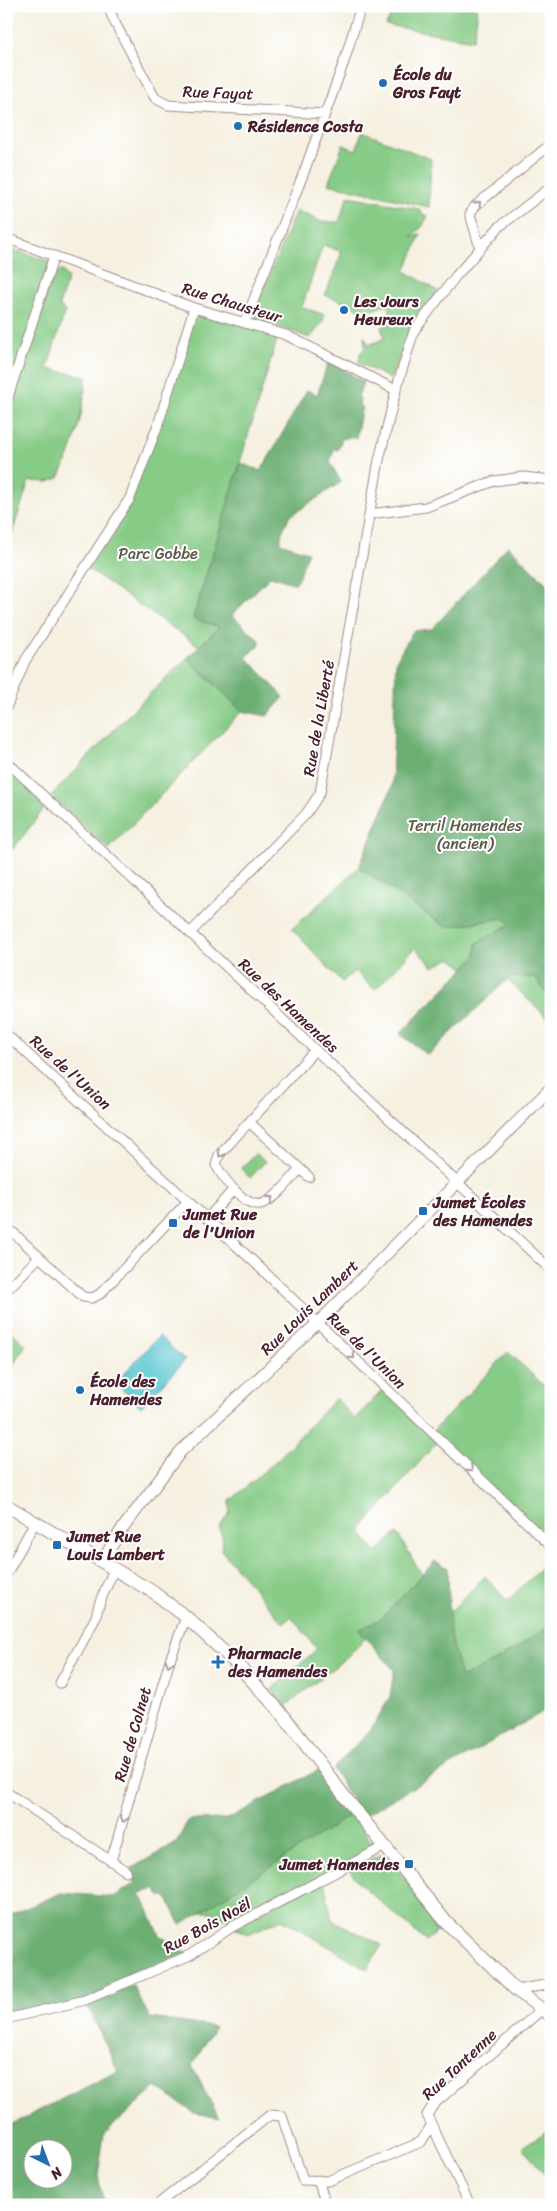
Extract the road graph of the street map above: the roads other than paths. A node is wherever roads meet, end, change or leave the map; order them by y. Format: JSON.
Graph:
{"nodes":[{"id":1,"x":108,"y":6,"type":"edge"},
{"id":2,"x":361,"y":6,"type":"edge"},
{"id":3,"x":325,"y":114,"type":"junction"},
{"id":4,"x":551,"y":144,"type":"edge"},
{"id":5,"x":551,"y":187,"type":"edge"},
{"id":6,"x":6,"y":238,"type":"edge"},
{"id":7,"x":480,"y":248,"type":"junction"},
{"id":8,"x":54,"y":256,"type":"junction"},
{"id":9,"x":194,"y":308,"type":"junction"},
{"id":10,"x":245,"y":322,"type":"junction"},
{"id":11,"x":396,"y":390,"type":"junction"},
{"id":12,"x":6,"y":403,"type":"edge"},
{"id":13,"x":551,"y":480,"type":"edge"},
{"id":14,"x":369,"y":514,"type":"junction"},
{"id":15,"x":6,"y":708,"type":"edge"},
{"id":16,"x":6,"y":761,"type":"edge"},
{"id":17,"x":190,"y":933,"type":"junction"},
{"id":18,"x":6,"y":1034,"type":"edge"},
{"id":19,"x":315,"y":1050,"type":"junction"},
{"id":20,"x":551,"y":1088,"type":"edge"},
{"id":21,"x":249,"y":1122,"type":"junction"},
{"id":22,"x":300,"y":1169,"type":"junction"},
{"id":23,"x":309,"y":1177,"type":"dead end"},
{"id":24,"x":457,"y":1182,"type":"junction"},
{"id":25,"x":233,"y":1190,"type":"junction"},
{"id":26,"x":188,"y":1201,"type":"junction"},
{"id":27,"x":207,"y":1219,"type":"junction"},
{"id":28,"x":6,"y":1226,"type":"edge"},
{"id":29,"x":39,"y":1257,"type":"junction"},
{"id":30,"x":551,"y":1270,"type":"edge"},
{"id":31,"x":6,"y":1291,"type":"edge"},
{"id":32,"x":318,"y":1322,"type":"junction"},
{"id":33,"x":6,"y":1505,"type":"edge"},
{"id":34,"x":35,"y":1522,"type":"junction"},
{"id":35,"x":551,"y":1546,"type":"edge"},
{"id":36,"x":108,"y":1564,"type":"junction"},
{"id":37,"x":6,"y":1574,"type":"edge"},
{"id":38,"x":186,"y":1617,"type":"junction"},
{"id":39,"x":60,"y":1682,"type":"dead end"},
{"id":40,"x":6,"y":1792,"type":"edge"},
{"id":41,"x":385,"y":1846,"type":"junction"},
{"id":42,"x":111,"y":1861,"type":"junction"},
{"id":43,"x":126,"y":1871,"type":"dead end"},
{"id":44,"x":551,"y":1984,"type":"edge"},
{"id":45,"x":516,"y":1990,"type":"junction"},
{"id":46,"x":546,"y":2013,"type":"edge"},
{"id":47,"x":6,"y":2019,"type":"edge"},
{"id":48,"x":431,"y":2126,"type":"junction"},
{"id":49,"x":318,"y":2180,"type":"junction"},
{"id":50,"x":157,"y":2205,"type":"edge"},
{"id":51,"x":326,"y":2205,"type":"edge"},
{"id":52,"x":470,"y":2205,"type":"edge"}],
"edges":[{"from":1,"to":3,"type":"street","name":"Rue Fayat"},
{"from":2,"to":3,"type":"street"},
{"from":3,"to":10,"type":"street"},
{"from":7,"to":4,"type":"street","one_way":true},
{"from":5,"to":7,"type":"street"},
{"from":6,"to":8,"type":"street","name":"Rue Chausteur"},
{"from":7,"to":11,"type":"street"},
{"from":8,"to":9,"type":"street","name":"Rue Chausteur"},
{"from":8,"to":12,"type":"street"},
{"from":9,"to":10,"type":"street","name":"Rue Chausteur"},
{"from":9,"to":15,"type":"street"},
{"from":10,"to":11,"type":"street","name":"Rue Chausteur"},
{"from":11,"to":14,"type":"street","name":"Rue de la Liberté"},
{"from":13,"to":14,"type":"street"},
{"from":14,"to":17,"type":"street","name":"Rue de la Liberté"},
{"from":16,"to":17,"type":"street","name":"Rue des Hamendes"},
{"from":17,"to":19,"type":"street","name":"Rue des Hamendes"},
{"from":18,"to":26,"type":"street","name":"Rue de l'Union"},
{"from":19,"to":21,"type":"street"},
{"from":19,"to":24,"type":"street","name":"Rue des Hamendes"},
{"from":20,"to":24,"type":"street","name":"Rue Louis Lambert"},
{"from":21,"to":22,"type":"street"},
{"from":21,"to":25,"type":"street","one_way":true},
{"from":22,"to":23,"type":"street"},
{"from":25,"to":22,"type":"street","one_way":true},
{"from":24,"to":30,"type":"street","name":"Rue des Hamendes"},
{"from":24,"to":32,"type":"street","name":"Rue Louis Lambert"},
{"from":25,"to":27,"type":"street"},
{"from":26,"to":27,"type":"street","name":"Rue de l'Union"},
{"from":26,"to":29,"type":"street"},
{"from":27,"to":32,"type":"street","name":"Rue de l'Union"},
{"from":28,"to":29,"type":"street"},
{"from":29,"to":31,"type":"street"},
{"from":32,"to":35,"type":"street","name":"Rue de l'Union","one_way":true},
{"from":32,"to":36,"type":"street","name":"Rue Louis Lambert"},
{"from":33,"to":34,"type":"main road"},
{"from":34,"to":36,"type":"main road"},
{"from":34,"to":37,"type":"street"},
{"from":36,"to":38,"type":"main road"},
{"from":36,"to":39,"type":"street"},
{"from":38,"to":41,"type":"main road"},
{"from":38,"to":42,"type":"street","name":"Rue de Colnet","one_way":true},
{"from":40,"to":42,"type":"street"},
{"from":41,"to":45,"type":"main road"},
{"from":41,"to":47,"type":"street","name":"Rue Bois Noël"},
{"from":42,"to":43,"type":"street"},
{"from":44,"to":45,"type":"street"},
{"from":45,"to":46,"type":"main road"},
{"from":46,"to":48,"type":"street","name":"Rue Tantenne"},
{"from":48,"to":49,"type":"street"},
{"from":48,"to":52,"type":"street","name":"Rue Tantenne"},
{"from":49,"to":50,"type":"street"},
{"from":49,"to":51,"type":"street"}]}
